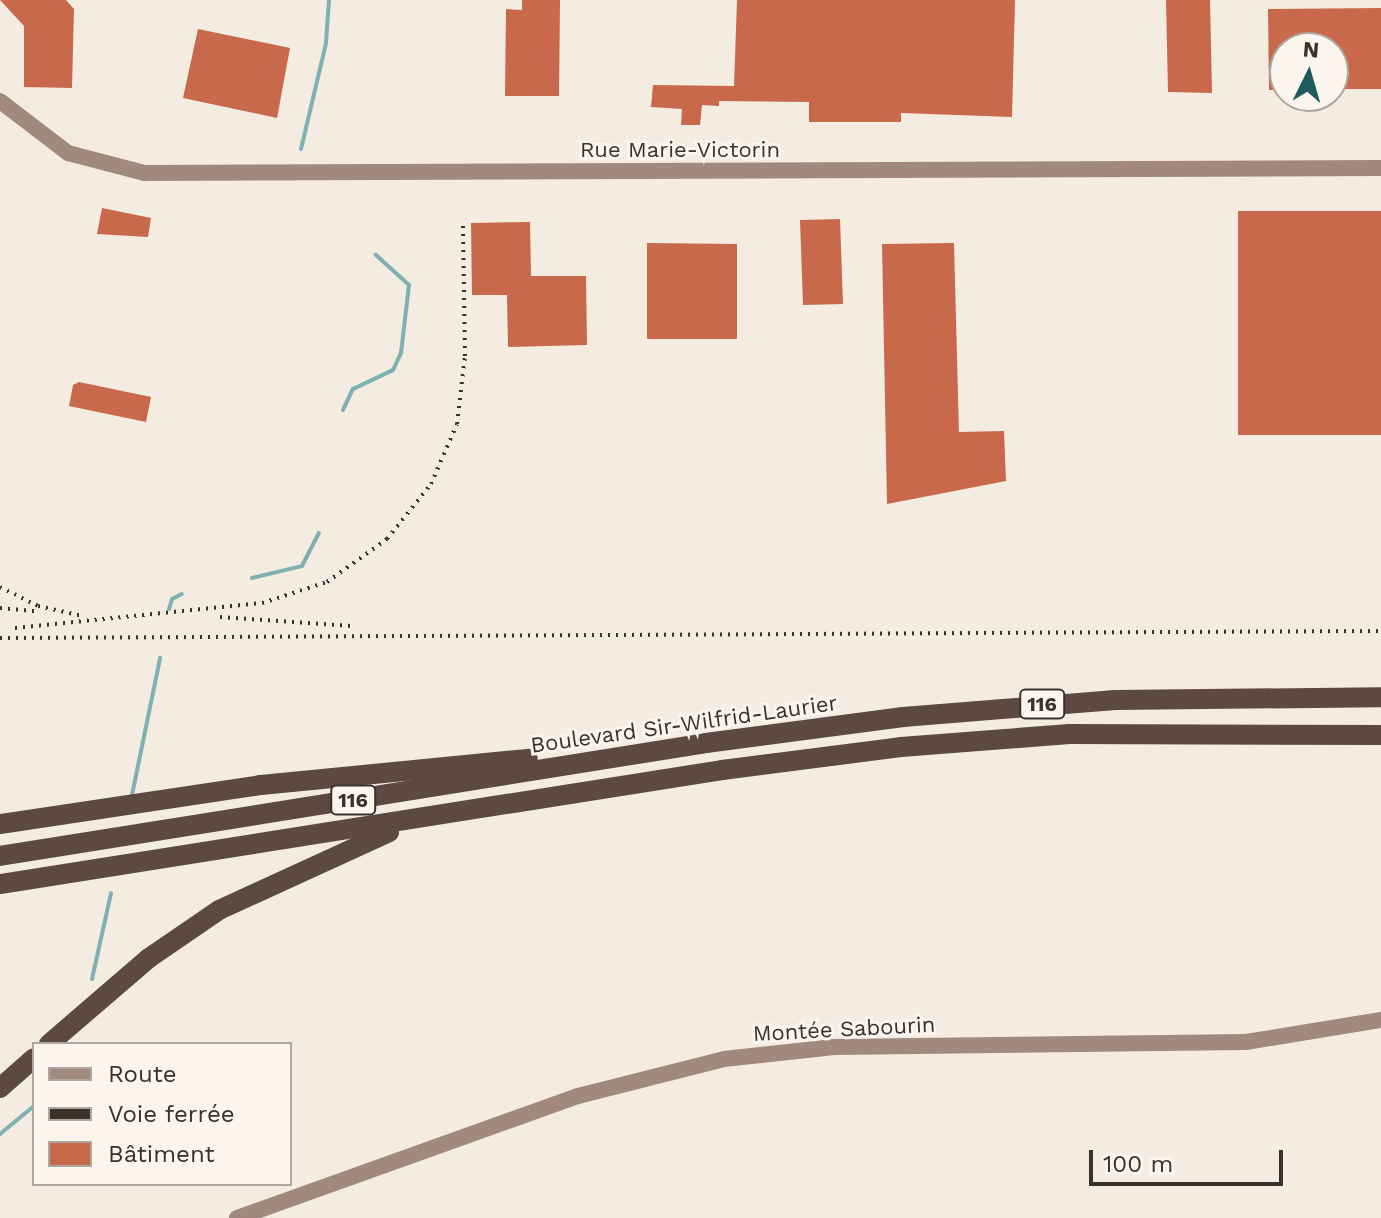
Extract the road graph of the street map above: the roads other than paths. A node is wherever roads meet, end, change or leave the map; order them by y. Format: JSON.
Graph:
{"nodes":[{"id":1,"x":0,"y":101,"type":"edge"},
{"id":2,"x":1381,"y":168,"type":"edge"},
{"id":3,"x":1381,"y":697,"type":"edge"},
{"id":4,"x":1381,"y":735,"type":"edge"},
{"id":5,"x":706,"y":743,"type":"junction"},
{"id":6,"x":419,"y":819,"type":"junction"},
{"id":7,"x":0,"y":824,"type":"edge"},
{"id":8,"x":0,"y":856,"type":"edge"},
{"id":9,"x":0,"y":884,"type":"edge"},
{"id":10,"x":1381,"y":1020,"type":"edge"},
{"id":11,"x":51,"y":1042,"type":"edge"},
{"id":12,"x":32,"y":1060,"type":"edge"},
{"id":13,"x":0,"y":1088,"type":"edge"},
{"id":14,"x":237,"y":1218,"type":"edge"}],
"edges":[{"from":1,"to":2,"type":"street","name":"Rue Marie-Victorin"},
{"from":3,"to":5,"type":"highway","name":"Boulevard Sir-Wilfrid-Laurier","number":"116"},
{"from":4,"to":6,"type":"highway","number":"116"},
{"from":5,"to":7,"type":"highway"},
{"from":5,"to":8,"type":"highway","name":"Boulevard Sir-Wilfrid-Laurier","number":"116"},
{"from":6,"to":9,"type":"highway","number":"116"},
{"from":6,"to":11,"type":"highway"},
{"from":10,"to":14,"type":"street","name":"Montée Sabourin"},
{"from":12,"to":13,"type":"highway"}]}
